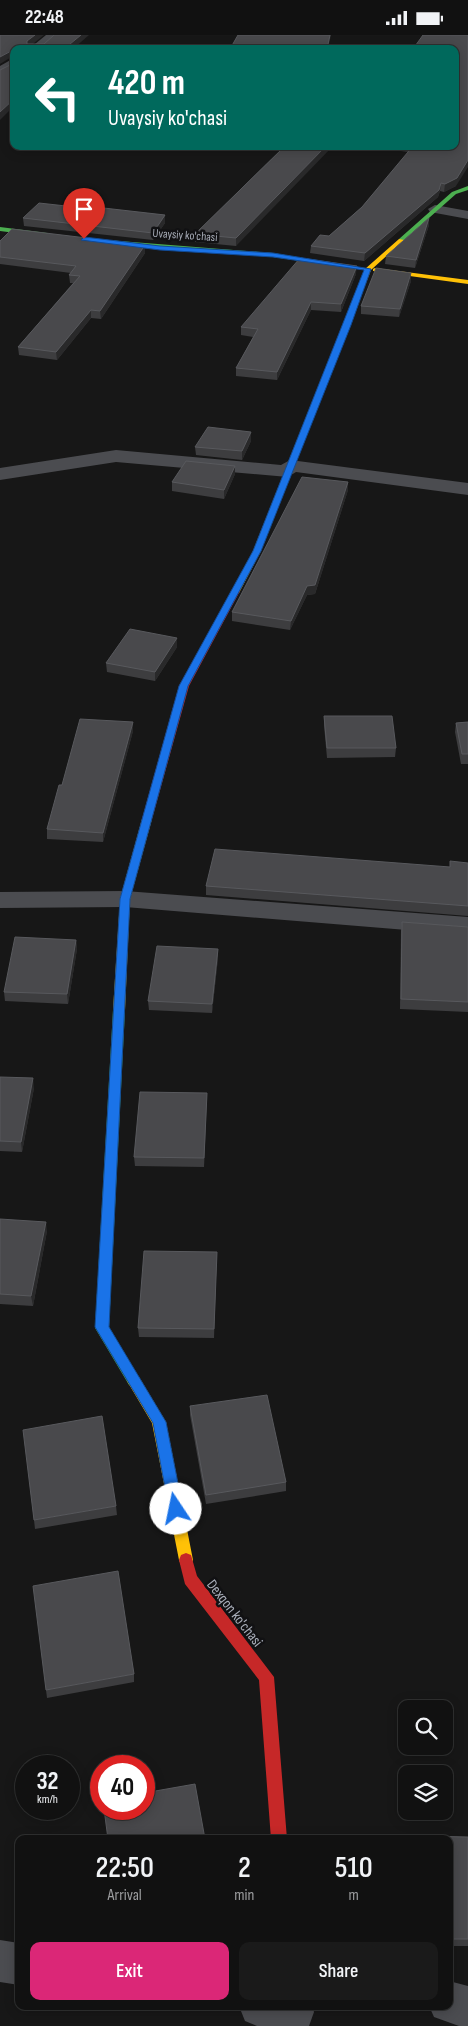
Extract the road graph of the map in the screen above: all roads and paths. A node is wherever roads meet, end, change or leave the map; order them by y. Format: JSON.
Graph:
{"nodes":[{"id":1,"x":54,"y":35,"type":"edge"},
{"id":2,"x":40,"y":45,"type":"edge"},
{"id":3,"x":468,"y":188,"type":"edge"},
{"id":4,"x":435,"y":209,"type":"junction"},
{"id":5,"x":468,"y":215,"type":"edge"},
{"id":6,"x":0,"y":229,"type":"edge"},
{"id":7,"x":55,"y":236,"type":"edge"},
{"id":8,"x":93,"y":240,"type":"edge"},
{"id":9,"x":358,"y":267,"type":"junction"},
{"id":10,"x":468,"y":282,"type":"edge"},
{"id":11,"x":289,"y":468,"type":"junction"},
{"id":12,"x":0,"y":474,"type":"edge"},
{"id":13,"x":468,"y":489,"type":"edge"},
{"id":14,"x":125,"y":899,"type":"junction"},
{"id":15,"x":0,"y":900,"type":"edge"},
{"id":16,"x":468,"y":926,"type":"edge"},
{"id":17,"x":279,"y":1835,"type":"edge"},
{"id":18,"x":0,"y":1961,"type":"edge"},
{"id":19,"x":15,"y":1963,"type":"edge"},
{"id":20,"x":453,"y":2003,"type":"edge"},
{"id":21,"x":468,"y":2007,"type":"edge"}],
"edges":[{"from":1,"to":2,"type":"street"},
{"from":3,"to":4,"type":"street"},
{"from":4,"to":5,"type":"street"},
{"from":4,"to":9,"type":"street"},
{"from":6,"to":7,"type":"street"},
{"from":8,"to":9,"type":"street","name":"Uvaysiy ko'chasi"},
{"from":9,"to":10,"type":"street","name":"Uvaysiy ko'chasi"},
{"from":9,"to":11,"type":"street","name":"Dexqon ko'chasi"},
{"from":11,"to":12,"type":"street"},
{"from":11,"to":13,"type":"street"},
{"from":11,"to":14,"type":"street","name":"Dexqon ko'chasi"},
{"from":14,"to":15,"type":"street"},
{"from":14,"to":16,"type":"street"},
{"from":14,"to":17,"type":"street","name":"Dexqon ko'chasi"},
{"from":18,"to":19,"type":"street"},
{"from":20,"to":21,"type":"street"}]}
